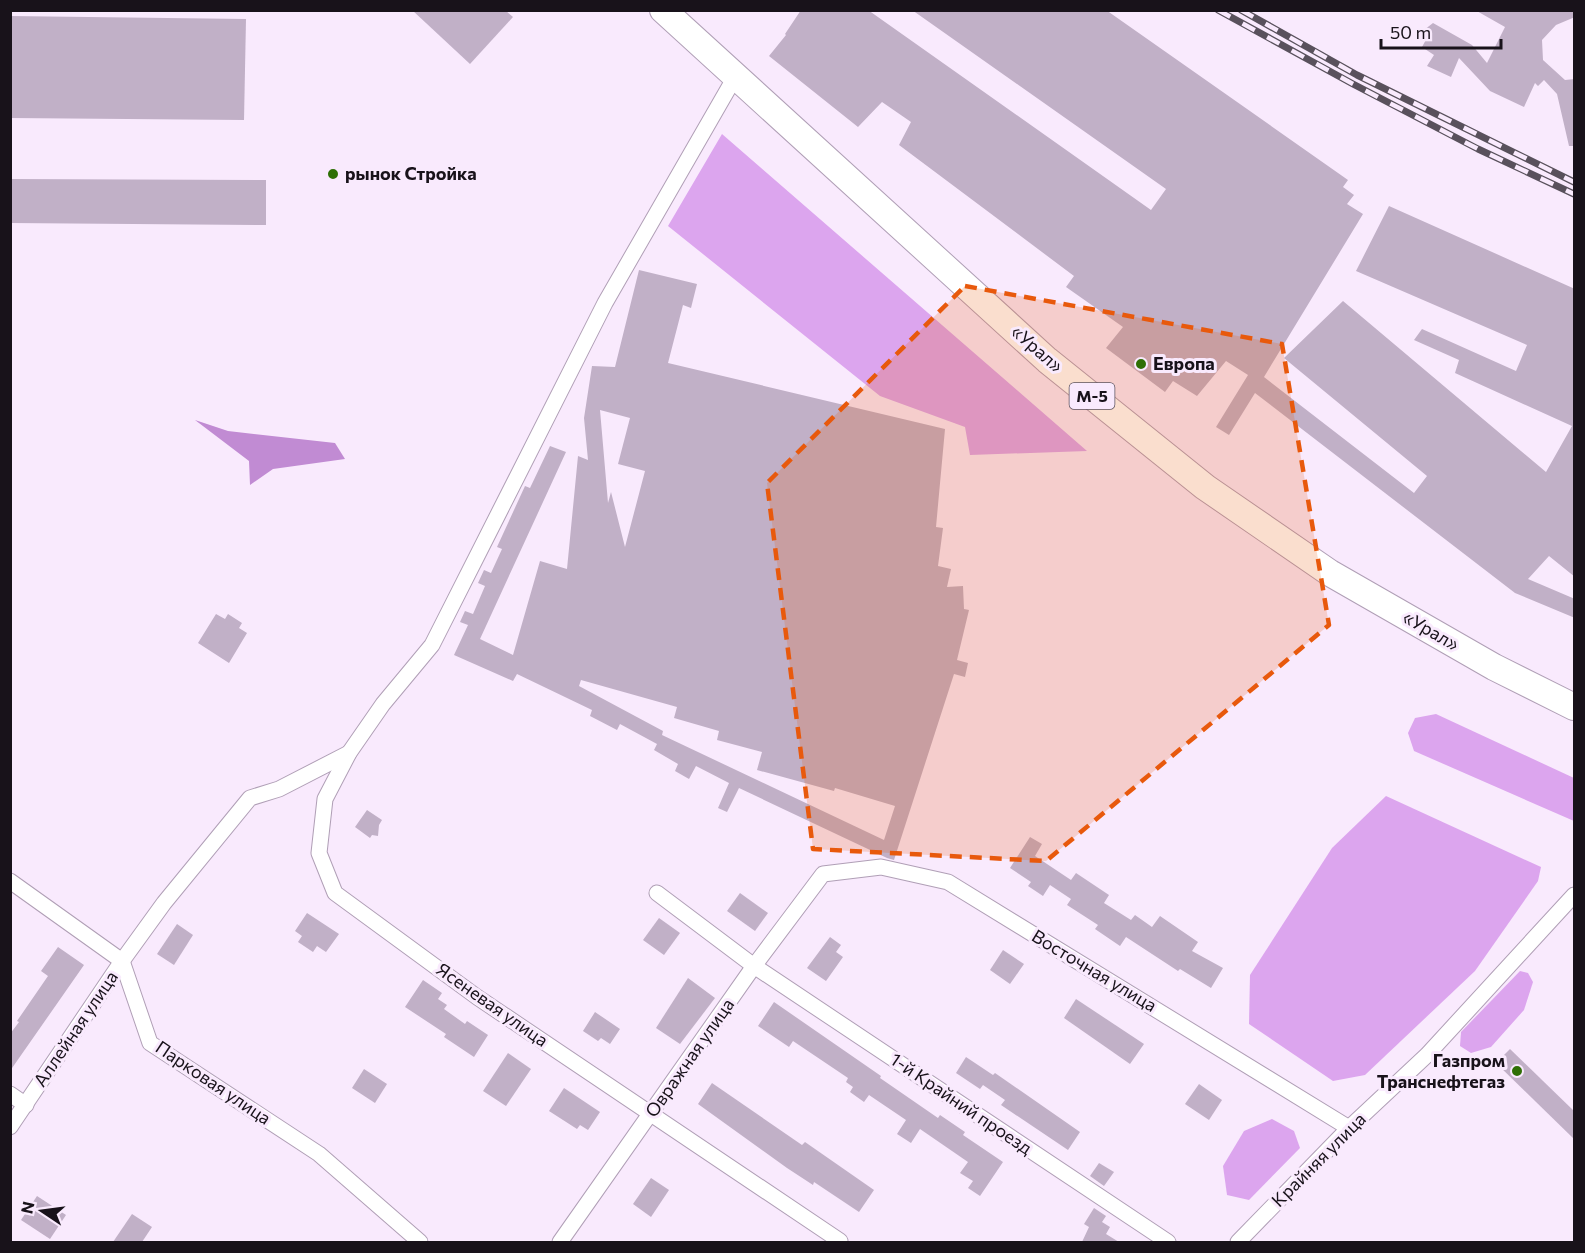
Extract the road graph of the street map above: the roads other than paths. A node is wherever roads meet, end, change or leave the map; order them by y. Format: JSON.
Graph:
{"nodes":[{"id":1,"x":663,"y":10,"type":"edge"},
{"id":2,"x":735,"y":77,"type":"junction"},
{"id":3,"x":1575,"y":707,"type":"edge"},
{"id":4,"x":349,"y":753,"type":"junction"},
{"id":5,"x":823,"y":874,"type":"joint"},
{"id":6,"x":10,"y":882,"type":"edge"},
{"id":7,"x":657,"y":892,"type":"dead end"},
{"id":8,"x":1575,"y":895,"type":"edge"},
{"id":9,"x":122,"y":961,"type":"junction"},
{"id":10,"x":754,"y":966,"type":"junction"},
{"id":11,"x":10,"y":1094,"type":"edge"},
{"id":12,"x":26,"y":1105,"type":"junction"},
{"id":13,"x":651,"y":1114,"type":"junction"},
{"id":14,"x":10,"y":1127,"type":"edge"},
{"id":15,"x":1349,"y":1128,"type":"junction"},
{"id":16,"x":840,"y":1241,"type":"edge"},
{"id":17,"x":420,"y":1242,"type":"edge"},
{"id":18,"x":560,"y":1242,"type":"edge"},
{"id":19,"x":1168,"y":1242,"type":"edge"},
{"id":20,"x":1238,"y":1242,"type":"edge"}],
"edges":[{"from":1,"to":2,"type":"highway","name":"«Урал»","number":"М-5"},
{"from":2,"to":3,"type":"highway","name":"«Урал»","number":"М-5"},
{"from":2,"to":4,"type":"street"},
{"from":4,"to":9,"type":"street","name":"Аллейная улица"},
{"from":4,"to":13,"type":"street","name":"Ясеневая улица"},
{"from":5,"to":10,"type":"street","name":"Овражная улица"},
{"from":5,"to":15,"type":"street","name":"Восточная улица"},
{"from":6,"to":9,"type":"street"},
{"from":7,"to":10,"type":"street","name":"1-й Крайний проезд"},
{"from":8,"to":15,"type":"street","name":"Крайняя улица"},
{"from":9,"to":12,"type":"street","name":"Аллейная улица"},
{"from":9,"to":17,"type":"street","name":"Парковая улица"},
{"from":10,"to":13,"type":"street","name":"Овражная улица"},
{"from":10,"to":19,"type":"street","name":"1-й Крайний проезд"},
{"from":11,"to":12,"type":"street"},
{"from":12,"to":14,"type":"street","name":"Аллейная улица"},
{"from":13,"to":16,"type":"street","name":"Ясеневая улица"},
{"from":13,"to":18,"type":"street","name":"Овражная улица"},
{"from":15,"to":20,"type":"street","name":"Крайняя улица"}]}
